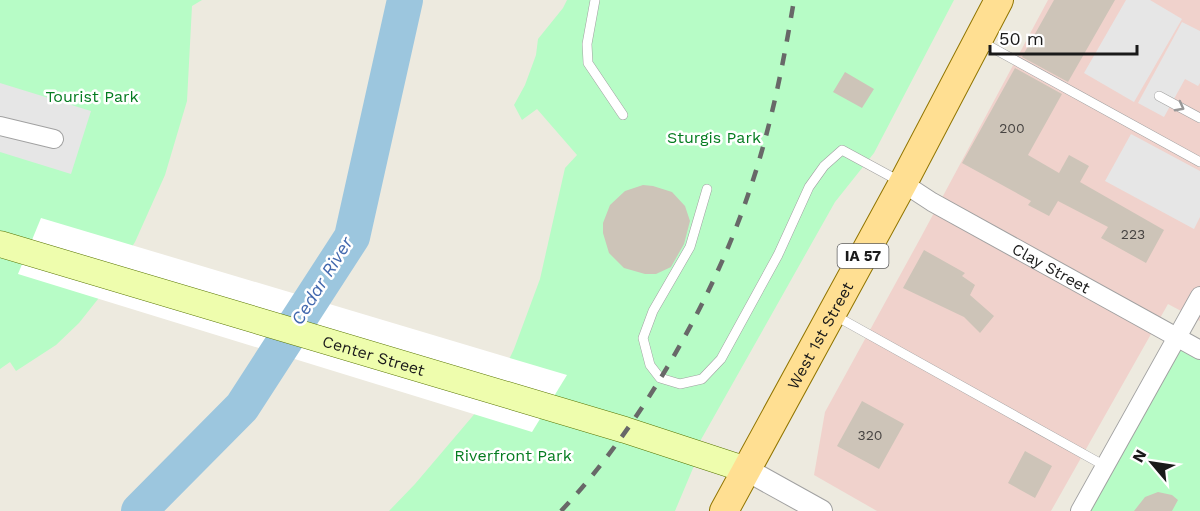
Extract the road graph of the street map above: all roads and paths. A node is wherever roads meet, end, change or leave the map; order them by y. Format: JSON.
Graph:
{"nodes":[{"id":1,"x":595,"y":0,"type":"edge"},
{"id":2,"x":999,"y":0,"type":"edge"},
{"id":3,"x":978,"y":40,"type":"junction"},
{"id":4,"x":1159,"y":96,"type":"dead end"},
{"id":5,"x":623,"y":115,"type":"dead end"},
{"id":6,"x":1200,"y":118,"type":"edge"},
{"id":7,"x":0,"y":126,"type":"edge"},
{"id":8,"x":54,"y":139,"type":"dead end"},
{"id":9,"x":1200,"y":162,"type":"edge"},
{"id":10,"x":903,"y":183,"type":"junction"},
{"id":11,"x":706,"y":189,"type":"dead end"},
{"id":12,"x":0,"y":244,"type":"edge"},
{"id":13,"x":1200,"y":296,"type":"edge"},
{"id":14,"x":832,"y":314,"type":"junction"},
{"id":15,"x":1177,"y":338,"type":"junction"},
{"id":16,"x":1200,"y":350,"type":"edge"},
{"id":17,"x":1105,"y":466,"type":"junction"},
{"id":18,"x":747,"y":470,"type":"junction"},
{"id":19,"x":724,"y":511,"type":"edge"},
{"id":20,"x":821,"y":511,"type":"edge"},
{"id":21,"x":1080,"y":511,"type":"edge"}],
"edges":[{"from":1,"to":5,"type":"lane"},
{"from":2,"to":3,"type":"main road","name":"West 1st Street","number":"IA 57"},
{"from":3,"to":9,"type":"lane"},
{"from":3,"to":10,"type":"main road","name":"West 1st Street","number":"IA 57"},
{"from":4,"to":6,"type":"lane","one_way":true},
{"from":7,"to":8,"type":"street"},
{"from":10,"to":11,"type":"lane"},
{"from":10,"to":14,"type":"main road","name":"West 1st Street","number":"IA 57"},
{"from":10,"to":15,"type":"street","name":"Clay Street"},
{"from":12,"to":18,"type":"main road","name":"Center Street"},
{"from":13,"to":15,"type":"street"},
{"from":14,"to":17,"type":"lane"},
{"from":14,"to":18,"type":"main road","name":"West 1st Street","number":"IA 57"},
{"from":15,"to":16,"type":"street","name":"Clay Street"},
{"from":15,"to":17,"type":"street"},
{"from":17,"to":21,"type":"street"},
{"from":18,"to":19,"type":"main road","name":"West 1st Street","number":"IA 57"},
{"from":18,"to":20,"type":"street"}]}
